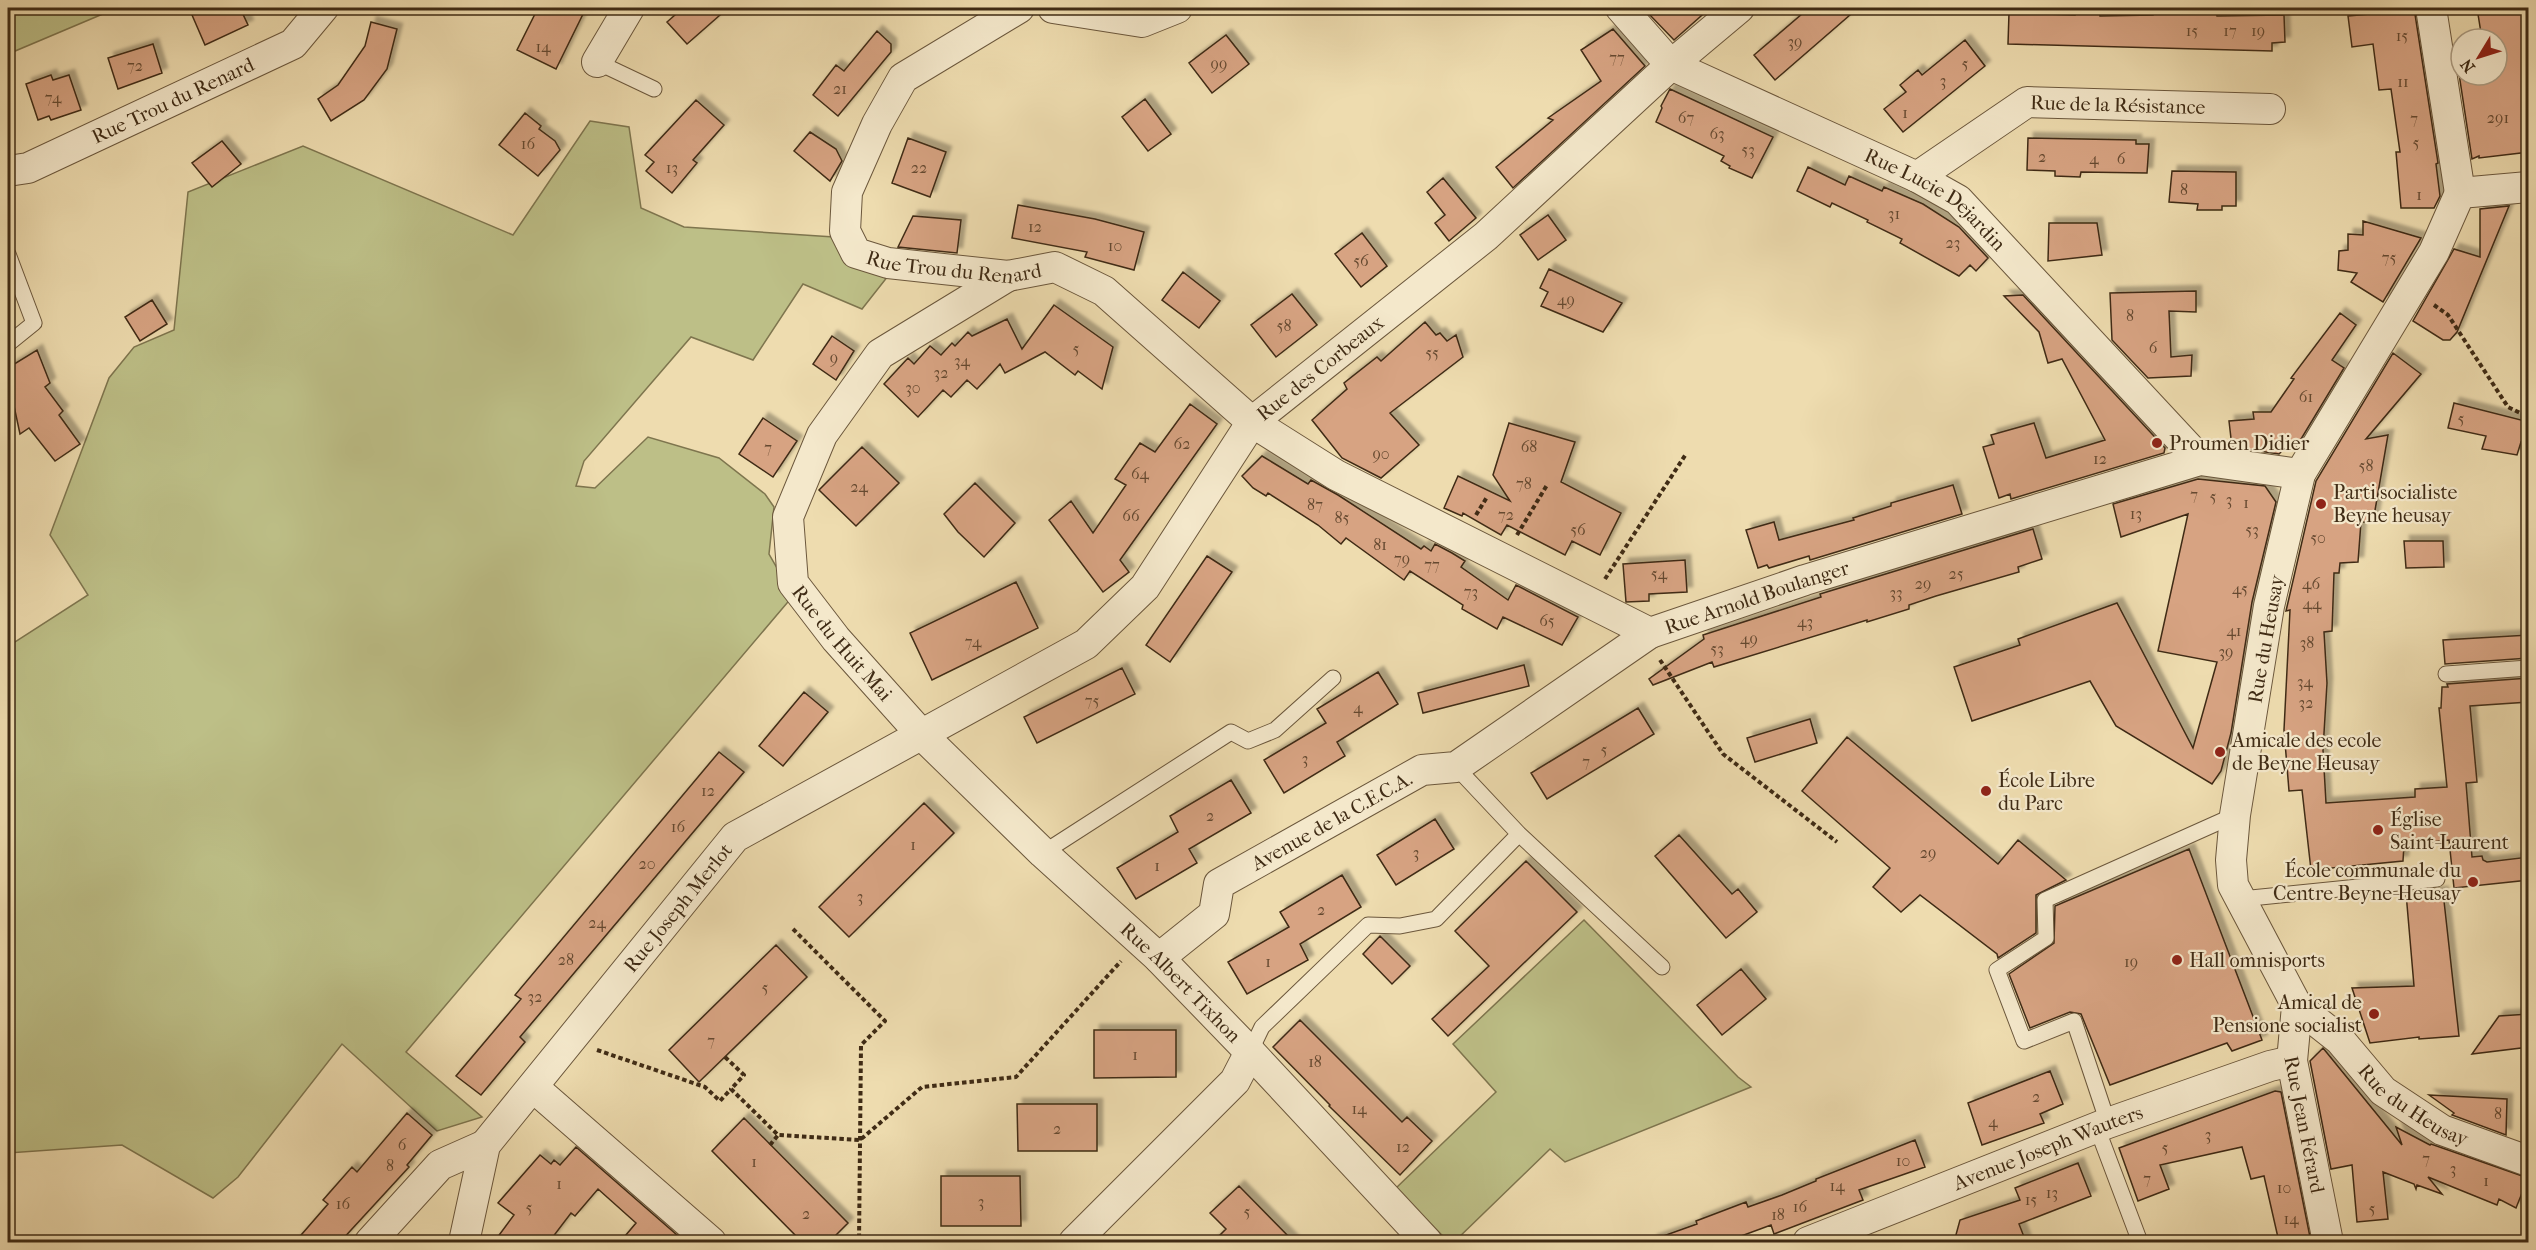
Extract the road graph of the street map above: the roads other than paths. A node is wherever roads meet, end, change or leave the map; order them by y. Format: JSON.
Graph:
{"nodes":[{"id":1,"x":323,"y":8,"type":"edge"},
{"id":2,"x":629,"y":8,"type":"edge"},
{"id":3,"x":1019,"y":8,"type":"edge"},
{"id":4,"x":1053,"y":8,"type":"edge"},
{"id":5,"x":1177,"y":8,"type":"edge"},
{"id":6,"x":1621,"y":8,"type":"edge"},
{"id":7,"x":1739,"y":8,"type":"edge"},
{"id":8,"x":2431,"y":8,"type":"edge"},
{"id":9,"x":597,"y":62,"type":"joint"},
{"id":10,"x":1671,"y":65,"type":"junction"},
{"id":11,"x":654,"y":89,"type":"dead end"},
{"id":12,"x":2270,"y":109,"type":"dead end"},
{"id":13,"x":8,"y":171,"type":"edge"},
{"id":14,"x":1917,"y":177,"type":"junction"},
{"id":15,"x":2529,"y":187,"type":"edge"},
{"id":16,"x":2460,"y":193,"type":"junction"},
{"id":17,"x":8,"y":254,"type":"edge"},
{"id":18,"x":1008,"y":276,"type":"junction"},
{"id":19,"x":8,"y":344,"type":"edge"},
{"id":20,"x":1252,"y":422,"type":"junction"},
{"id":21,"x":2200,"y":460,"type":"junction"},
{"id":22,"x":2300,"y":474,"type":"junction"},
{"id":23,"x":1648,"y":635,"type":"junction"},
{"id":24,"x":2529,"y":668,"type":"edge"},
{"id":25,"x":2446,"y":674,"type":"dead end"},
{"id":26,"x":1333,"y":678,"type":"dead end"},
{"id":27,"x":921,"y":734,"type":"junction"},
{"id":28,"x":1456,"y":767,"type":"junction"},
{"id":29,"x":2235,"y":814,"type":"junction"},
{"id":30,"x":1519,"y":834,"type":"junction"},
{"id":31,"x":1043,"y":853,"type":"junction"},
{"id":32,"x":2437,"y":879,"type":"dead end"},
{"id":33,"x":2241,"y":899,"type":"junction"},
{"id":34,"x":1149,"y":949,"type":"junction"},
{"id":35,"x":1662,"y":968,"type":"dead end"},
{"id":36,"x":2297,"y":1006,"type":"junction"},
{"id":37,"x":1250,"y":1052,"type":"junction"},
{"id":38,"x":2292,"y":1061,"type":"junction"},
{"id":39,"x":533,"y":1087,"type":"junction"},
{"id":40,"x":2102,"y":1125,"type":"junction"},
{"id":41,"x":485,"y":1145,"type":"junction"},
{"id":42,"x":2529,"y":1161,"type":"edge"},
{"id":43,"x":370,"y":1242,"type":"edge"},
{"id":44,"x":464,"y":1242,"type":"edge"},
{"id":45,"x":711,"y":1242,"type":"edge"},
{"id":46,"x":1074,"y":1242,"type":"edge"},
{"id":47,"x":1427,"y":1242,"type":"edge"},
{"id":48,"x":1808,"y":1242,"type":"edge"},
{"id":49,"x":2140,"y":1242,"type":"edge"},
{"id":50,"x":2328,"y":1242,"type":"edge"}],
"edges":[{"from":1,"to":13,"type":"street","name":"Rue Trou du Renard"},
{"from":2,"to":9,"type":"street"},
{"from":3,"to":18,"type":"street","name":"Rue Trou du Renard"},
{"from":4,"to":5,"type":"street"},
{"from":6,"to":10,"type":"street","name":"Rue Lucie Dejardin"},
{"from":7,"to":10,"type":"street","name":"Rue des Corbeaux"},
{"from":8,"to":16,"type":"street"},
{"from":9,"to":11,"type":"lane"},
{"from":10,"to":14,"type":"street","name":"Rue Lucie Dejardin"},
{"from":10,"to":20,"type":"street","name":"Rue des Corbeaux"},
{"from":12,"to":14,"type":"street","name":"Rue de la Résistance"},
{"from":14,"to":21,"type":"street","name":"Rue Lucie Dejardin"},
{"from":15,"to":16,"type":"street"},
{"from":16,"to":22,"type":"street","name":"Rue du Heusay"},
{"from":17,"to":19,"type":"lane"},
{"from":18,"to":20,"type":"street","name":"Rue Trou du Renard"},
{"from":18,"to":27,"type":"street","name":"Rue du Huit Mai"},
{"from":20,"to":23,"type":"street","name":"Rue Arnold Boulanger"},
{"from":20,"to":27,"type":"street","name":"Rue des Corbeaux"},
{"from":21,"to":22,"type":"street","name":"Rue Arnold Boulanger"},
{"from":21,"to":23,"type":"street","name":"Rue Arnold Boulanger"},
{"from":22,"to":29,"type":"street","name":"Rue du Heusay"},
{"from":23,"to":28,"type":"street","name":"Avenue de la C.E.C.A."},
{"from":24,"to":25,"type":"lane"},
{"from":26,"to":31,"type":"lane"},
{"from":27,"to":31,"type":"street","name":"Rue Albert Tixhon"},
{"from":27,"to":39,"type":"street","name":"Rue Joseph Merlot"},
{"from":28,"to":30,"type":"lane"},
{"from":28,"to":34,"type":"street","name":"Avenue de la C.E.C.A."},
{"from":29,"to":33,"type":"street","name":"Rue du Heusay"},
{"from":29,"to":40,"type":"lane"},
{"from":30,"to":35,"type":"lane"},
{"from":30,"to":37,"type":"lane"},
{"from":31,"to":34,"type":"street","name":"Rue Albert Tixhon"},
{"from":32,"to":33,"type":"lane"},
{"from":33,"to":36,"type":"street","name":"Rue du Heusay"},
{"from":34,"to":37,"type":"street","name":"Rue Albert Tixhon"},
{"from":36,"to":38,"type":"street","name":"Rue Jean Férard"},
{"from":36,"to":42,"type":"street","name":"Rue du Heusay"},
{"from":37,"to":46,"type":"street"},
{"from":37,"to":47,"type":"street","name":"Rue Albert Tixhon"},
{"from":38,"to":40,"type":"street","name":"Avenue Joseph Wauters"},
{"from":38,"to":50,"type":"street","name":"Rue Jean Férard"},
{"from":39,"to":41,"type":"street","name":"Rue Joseph Merlot"},
{"from":39,"to":45,"type":"street"},
{"from":40,"to":48,"type":"street","name":"Avenue Joseph Wauters"},
{"from":40,"to":49,"type":"lane"},
{"from":41,"to":43,"type":"street"},
{"from":41,"to":44,"type":"street"}]}
